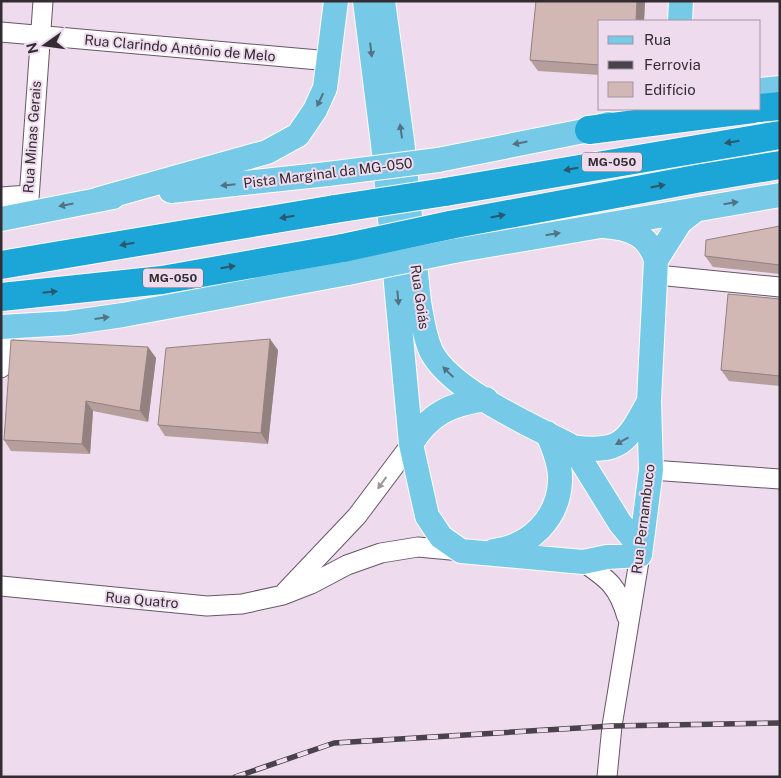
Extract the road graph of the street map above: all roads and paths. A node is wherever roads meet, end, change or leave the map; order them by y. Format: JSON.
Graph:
{"nodes":[{"id":1,"x":43,"y":1,"type":"edge"},
{"id":2,"x":336,"y":1,"type":"edge"},
{"id":3,"x":365,"y":1,"type":"edge"},
{"id":4,"x":383,"y":1,"type":"edge"},
{"id":5,"x":681,"y":1,"type":"edge"},
{"id":6,"x":680,"y":20,"type":"edge"},
{"id":7,"x":1,"y":32,"type":"edge"},
{"id":8,"x":39,"y":36,"type":"junction"},
{"id":9,"x":330,"y":61,"type":"junction"},
{"id":10,"x":780,"y":88,"type":"edge"},
{"id":11,"x":761,"y":90,"type":"edge"},
{"id":12,"x":780,"y":106,"type":"edge"},
{"id":13,"x":761,"y":108,"type":"edge"},
{"id":14,"x":649,"y":110,"type":"edge"},
{"id":15,"x":744,"y":110,"type":"edge"},
{"id":16,"x":589,"y":130,"type":"junction"},
{"id":17,"x":780,"y":135,"type":"edge"},
{"id":18,"x":780,"y":165,"type":"edge"},
{"id":19,"x":780,"y":195,"type":"edge"},
{"id":20,"x":1,"y":197,"type":"edge"},
{"id":21,"x":98,"y":199,"type":"junction"},
{"id":22,"x":28,"y":204,"type":"junction"},
{"id":23,"x":697,"y":209,"type":"junction"},
{"id":24,"x":1,"y":219,"type":"edge"},
{"id":25,"x":604,"y":226,"type":"junction"},
{"id":26,"x":452,"y":238,"type":"junction"},
{"id":27,"x":346,"y":260,"type":"junction"},
{"id":28,"x":1,"y":265,"type":"edge"},
{"id":29,"x":657,"y":267,"type":"junction"},
{"id":30,"x":780,"y":286,"type":"edge"},
{"id":31,"x":1,"y":296,"type":"edge"},
{"id":32,"x":3,"y":327,"type":"edge"},
{"id":33,"x":1,"y":368,"type":"edge"},
{"id":34,"x":486,"y":399,"type":"junction"},
{"id":35,"x":649,"y":401,"type":"junction"},
{"id":36,"x":548,"y":434,"type":"junction"},
{"id":37,"x":411,"y":444,"type":"junction"},
{"id":38,"x":572,"y":446,"type":"junction"},
{"id":39,"x":652,"y":470,"type":"junction"},
{"id":40,"x":780,"y":479,"type":"edge"},
{"id":41,"x":470,"y":551,"type":"junction"},
{"id":42,"x":640,"y":551,"type":"junction"},
{"id":43,"x":582,"y":562,"type":"junction"},
{"id":44,"x":1,"y":586,"type":"edge"},
{"id":45,"x":283,"y":595,"type":"junction"},
{"id":46,"x":628,"y":621,"type":"junction"},
{"id":47,"x":607,"y":777,"type":"edge"}],
"edges":[{"from":1,"to":8,"type":"street","name":"Rua Minas Gerais"},
{"from":2,"to":9,"type":"main road"},
{"from":3,"to":37,"type":"main road","name":"Rua Goiás","one_way":true},
{"from":34,"to":4,"type":"main road","name":"Rua Goiás","one_way":true},
{"from":5,"to":6,"type":"main road"},
{"from":7,"to":8,"type":"street","name":"Rua Clarindo Antônio de Melo"},
{"from":8,"to":9,"type":"street","name":"Rua Clarindo Antônio de Melo"},
{"from":8,"to":22,"type":"street","name":"Rua Minas Gerais"},
{"from":9,"to":21,"type":"main road","one_way":true},
{"from":10,"to":11,"type":"main road"},
{"from":12,"to":13,"type":"highway"},
{"from":14,"to":16,"type":"main road","name":"Pista Marginal da MG-050"},
{"from":15,"to":16,"type":"highway"},
{"from":16,"to":21,"type":"main road","name":"Pista Marginal da MG-050","one_way":true,"bridge":true},
{"from":17,"to":28,"type":"highway","number":"MG-050","one_way":true,"bridge":true},
{"from":26,"to":18,"type":"highway","number":"MG-050","one_way":true},
{"from":23,"to":19,"type":"main road","one_way":true},
{"from":20,"to":22,"type":"street"},
{"from":21,"to":22,"type":"main road","name":"Pista Marginal da MG-050","one_way":true},
{"from":22,"to":24,"type":"main road","name":"Pista Marginal da MG-050"},
{"from":23,"to":25,"type":"main road"},
{"from":23,"to":29,"type":"main road","name":"Rua Pernambuco"},
{"from":26,"to":25,"type":"main road","one_way":true},
{"from":25,"to":29,"type":"main road"},
{"from":26,"to":27,"type":"highway","number":"MG-050","bridge":true},
{"from":31,"to":27,"type":"highway","number":"MG-050","one_way":true},
{"from":32,"to":27,"type":"main road","one_way":true},
{"from":29,"to":30,"type":"street"},
{"from":29,"to":35,"type":"main road","name":"Rua Pernambuco"},
{"from":32,"to":33,"type":"street"},
{"from":34,"to":36,"type":"main road","name":"Rua Goiás"},
{"from":34,"to":37,"type":"main road"},
{"from":35,"to":38,"type":"main road","name":"Rua Goiás","one_way":true},
{"from":35,"to":39,"type":"main road","name":"Rua Pernambuco"},
{"from":36,"to":38,"type":"main road","name":"Rua Goiás"},
{"from":36,"to":41,"type":"main road"},
{"from":37,"to":41,"type":"main road"},
{"from":37,"to":45,"type":"street","one_way":true},
{"from":38,"to":42,"type":"main road"},
{"from":39,"to":40,"type":"street"},
{"from":39,"to":42,"type":"main road","name":"Rua Pernambuco"},
{"from":41,"to":43,"type":"main road"},
{"from":41,"to":45,"type":"street","name":"Rua Quatro"},
{"from":42,"to":43,"type":"main road"},
{"from":42,"to":46,"type":"street","name":"Rua Pernambuco"},
{"from":43,"to":46,"type":"street"},
{"from":44,"to":45,"type":"street","name":"Rua Quatro"},
{"from":46,"to":47,"type":"street","name":"Rua Pernambuco"}]}
